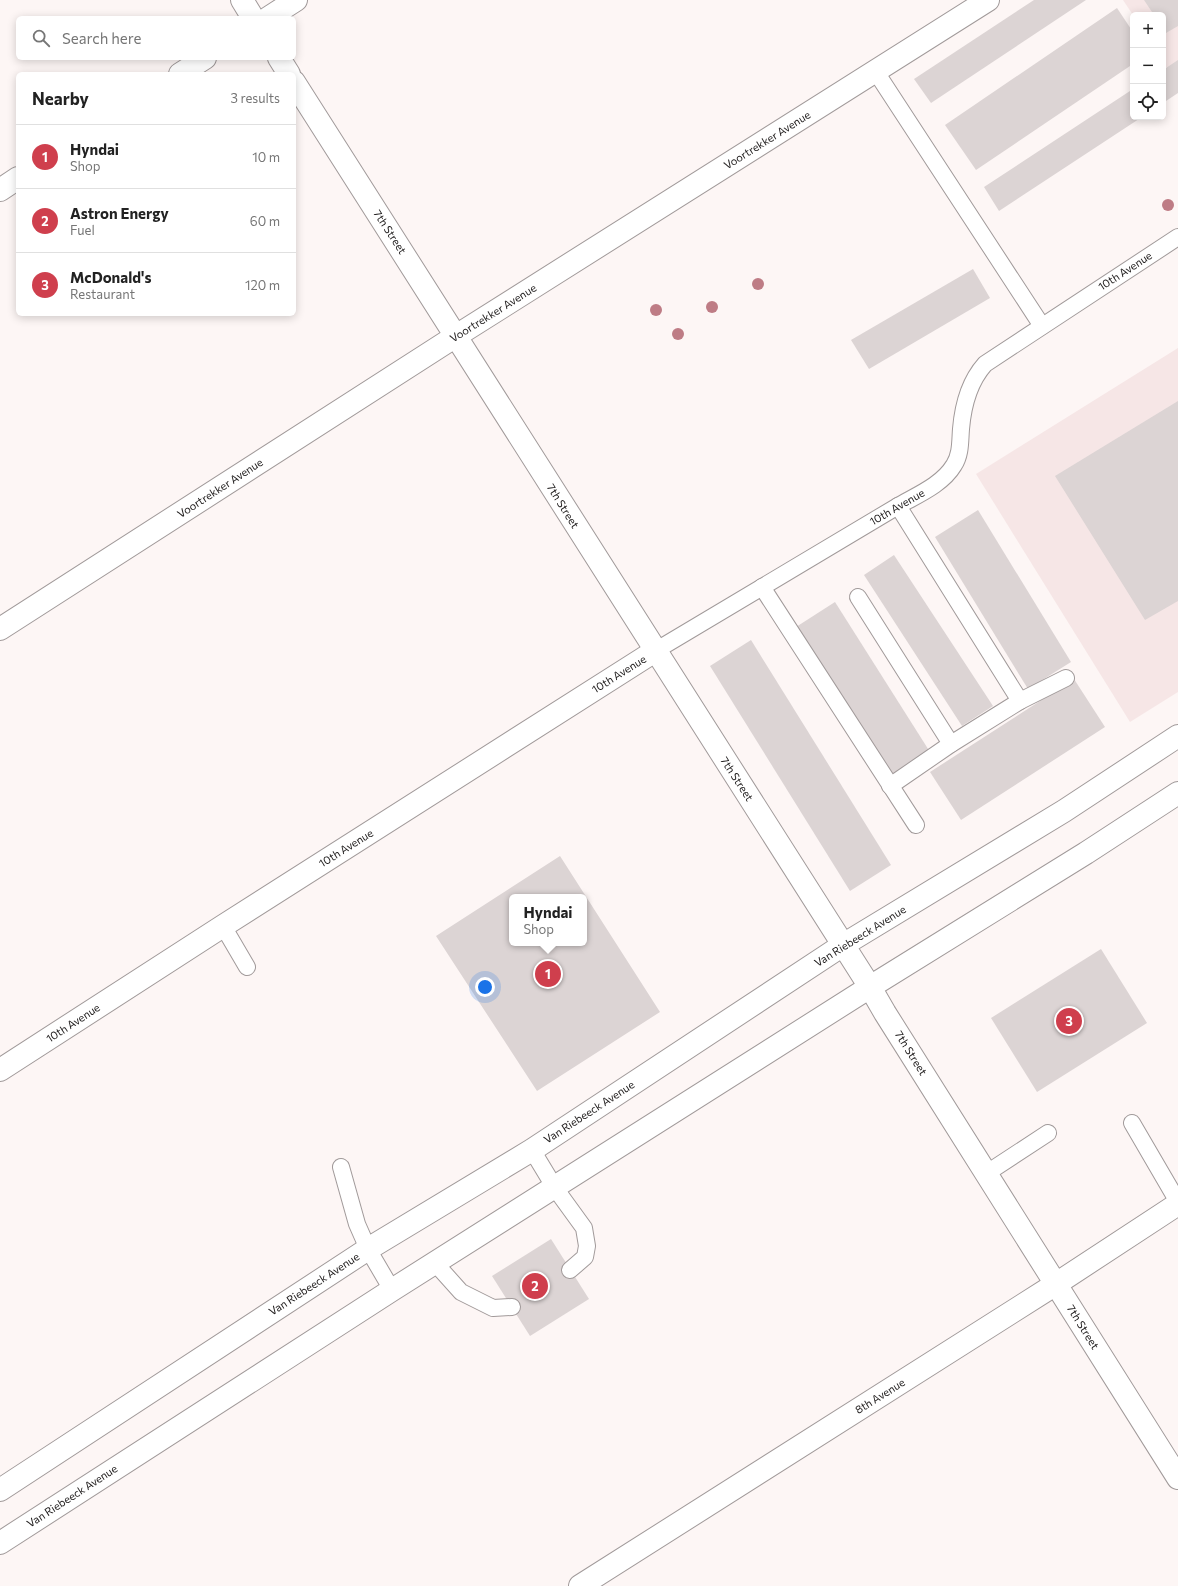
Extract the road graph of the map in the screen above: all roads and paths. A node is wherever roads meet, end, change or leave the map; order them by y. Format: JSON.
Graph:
{"nodes":[{"id":1,"x":242,"y":0,"type":"edge"},
{"id":2,"x":296,"y":0,"type":"edge"},
{"id":3,"x":988,"y":0,"type":"edge"},
{"id":4,"x":252,"y":16,"type":"edge"},
{"id":5,"x":271,"y":16,"type":"edge"},
{"id":6,"x":202,"y":60,"type":"edge"},
{"id":7,"x":280,"y":60,"type":"edge"},
{"id":8,"x":183,"y":72,"type":"edge"},
{"id":9,"x":288,"y":72,"type":"edge"},
{"id":10,"x":876,"y":72,"type":"junction"},
{"id":11,"x":296,"y":85,"type":"edge"},
{"id":12,"x":16,"y":179,"type":"edge"},
{"id":13,"x":0,"y":190,"type":"edge"},
{"id":14,"x":1178,"y":237,"type":"edge"},
{"id":15,"x":1042,"y":326,"type":"junction"},
{"id":16,"x":456,"y":336,"type":"junction"},
{"id":17,"x":898,"y":506,"type":"junction"},
{"id":18,"x":762,"y":588,"type":"junction"},
{"id":19,"x":858,"y":597,"type":"dead end"},
{"id":20,"x":0,"y":629,"type":"edge"},
{"id":21,"x":656,"y":651,"type":"junction"},
{"id":22,"x":1066,"y":678,"type":"dead end"},
{"id":23,"x":1020,"y":701,"type":"junction"},
{"id":24,"x":1178,"y":736,"type":"edge"},
{"id":25,"x":951,"y":744,"type":"junction"},
{"id":26,"x":890,"y":786,"type":"junction"},
{"id":27,"x":1178,"y":793,"type":"edge"},
{"id":28,"x":916,"y":825,"type":"dead end"},
{"id":29,"x":223,"y":926,"type":"junction"},
{"id":30,"x":844,"y":945,"type":"junction"},
{"id":31,"x":247,"y":967,"type":"dead end"},
{"id":32,"x":870,"y":987,"type":"junction"},
{"id":33,"x":0,"y":1070,"type":"edge"},
{"id":34,"x":1132,"y":1123,"type":"dead end"},
{"id":35,"x":1048,"y":1133,"type":"dead end"},
{"id":36,"x":532,"y":1150,"type":"junction"},
{"id":37,"x":341,"y":1167,"type":"dead end"},
{"id":38,"x":987,"y":1173,"type":"junction"},
{"id":39,"x":555,"y":1188,"type":"junction"},
{"id":40,"x":1178,"y":1203,"type":"edge"},
{"id":41,"x":368,"y":1248,"type":"junction"},
{"id":42,"x":435,"y":1263,"type":"junction"},
{"id":43,"x":570,"y":1270,"type":"dead end"},
{"id":44,"x":1056,"y":1284,"type":"junction"},
{"id":45,"x":392,"y":1290,"type":"junction"},
{"id":46,"x":512,"y":1308,"type":"dead end"},
{"id":47,"x":1178,"y":1478,"type":"edge"},
{"id":48,"x":0,"y":1490,"type":"edge"},
{"id":49,"x":0,"y":1543,"type":"edge"},
{"id":50,"x":580,"y":1586,"type":"edge"}],
"edges":[{"from":1,"to":4,"type":"street"},
{"from":2,"to":5,"type":"street"},
{"from":3,"to":10,"type":"street","name":"Voortrekker Avenue"},
{"from":6,"to":8,"type":"street"},
{"from":7,"to":9,"type":"street"},
{"from":10,"to":15,"type":"lane"},
{"from":10,"to":16,"type":"street","name":"Voortrekker Avenue"},
{"from":11,"to":16,"type":"street","name":"7th Street"},
{"from":12,"to":13,"type":"street"},
{"from":14,"to":15,"type":"lane","name":"10th Avenue"},
{"from":15,"to":17,"type":"lane","name":"10th Avenue"},
{"from":16,"to":20,"type":"street","name":"Voortrekker Avenue"},
{"from":16,"to":21,"type":"street","name":"7th Street"},
{"from":17,"to":18,"type":"lane","name":"10th Avenue"},
{"from":17,"to":23,"type":"lane"},
{"from":18,"to":21,"type":"lane","name":"10th Avenue"},
{"from":18,"to":26,"type":"lane"},
{"from":19,"to":25,"type":"lane"},
{"from":21,"to":29,"type":"street","name":"10th Avenue"},
{"from":21,"to":30,"type":"street","name":"7th Street"},
{"from":22,"to":23,"type":"lane"},
{"from":23,"to":25,"type":"lane"},
{"from":24,"to":30,"type":"street","name":"Van Riebeeck Avenue"},
{"from":25,"to":26,"type":"lane"},
{"from":26,"to":28,"type":"lane"},
{"from":27,"to":32,"type":"street","name":"Van Riebeeck Avenue"},
{"from":29,"to":31,"type":"lane"},
{"from":29,"to":33,"type":"street","name":"10th Avenue"},
{"from":30,"to":32,"type":"street","name":"7th Street"},
{"from":30,"to":36,"type":"street","name":"Van Riebeeck Avenue"},
{"from":32,"to":38,"type":"street","name":"7th Street"},
{"from":32,"to":39,"type":"street","name":"Van Riebeeck Avenue"},
{"from":34,"to":40,"type":"lane"},
{"from":35,"to":38,"type":"lane"},
{"from":36,"to":39,"type":"lane"},
{"from":36,"to":41,"type":"street","name":"Van Riebeeck Avenue"},
{"from":37,"to":41,"type":"lane"},
{"from":38,"to":44,"type":"street","name":"7th Street"},
{"from":39,"to":42,"type":"street","name":"Van Riebeeck Avenue"},
{"from":39,"to":43,"type":"lane"},
{"from":40,"to":44,"type":"street","name":"8th Avenue"},
{"from":41,"to":45,"type":"lane"},
{"from":41,"to":48,"type":"street","name":"Van Riebeeck Avenue"},
{"from":42,"to":45,"type":"street","name":"Van Riebeeck Avenue"},
{"from":42,"to":46,"type":"lane"},
{"from":44,"to":47,"type":"street","name":"7th Street"},
{"from":44,"to":50,"type":"street","name":"8th Avenue"},
{"from":45,"to":49,"type":"street","name":"Van Riebeeck Avenue"}]}
